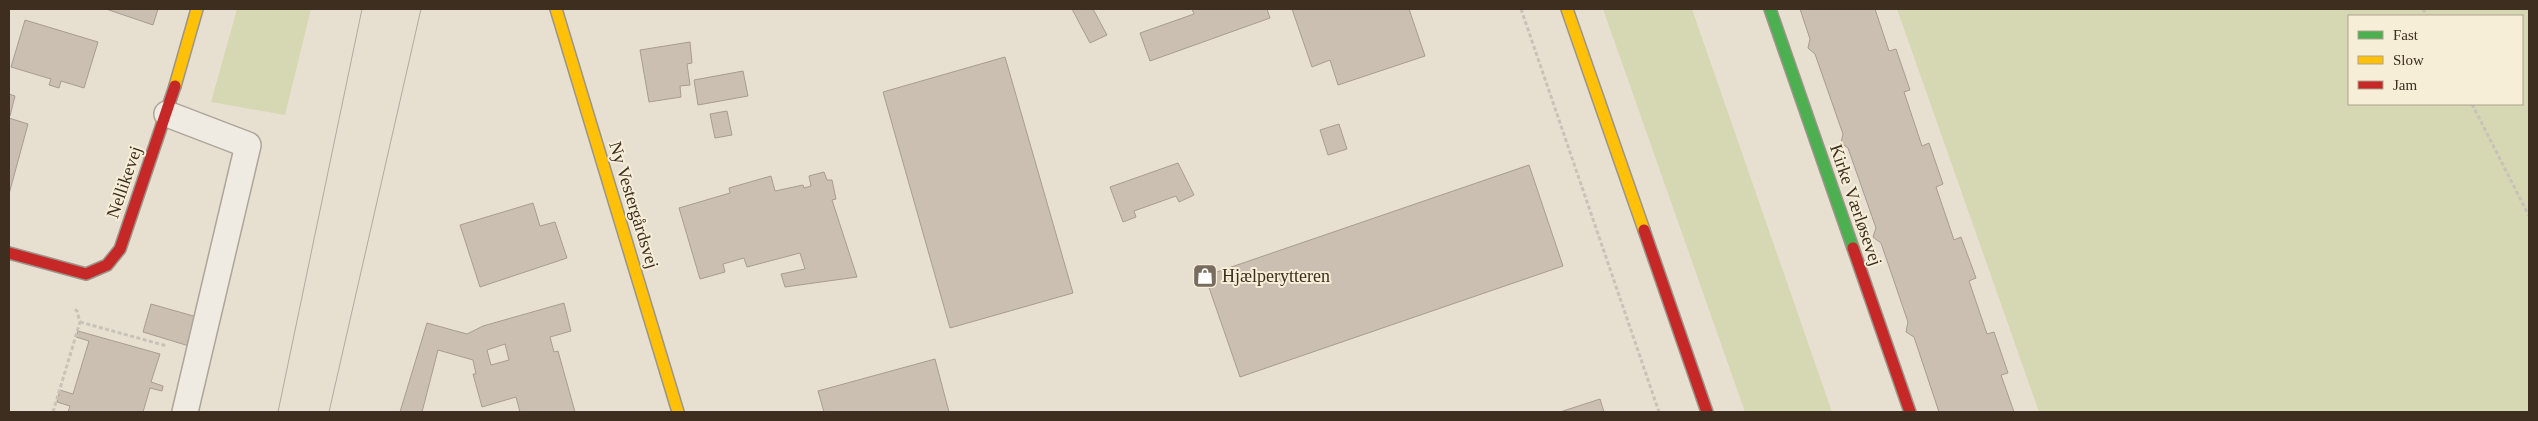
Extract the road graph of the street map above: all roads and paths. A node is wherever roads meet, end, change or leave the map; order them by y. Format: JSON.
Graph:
{"nodes":[{"id":1,"x":197,"y":9,"type":"edge"},
{"id":2,"x":556,"y":9,"type":"edge"},
{"id":3,"x":1521,"y":9,"type":"edge"},
{"id":4,"x":1567,"y":9,"type":"edge"},
{"id":5,"x":1770,"y":9,"type":"edge"},
{"id":6,"x":2473,"y":105,"type":"edge"},
{"id":7,"x":167,"y":114,"type":"junction"},
{"id":8,"x":2529,"y":216,"type":"edge"},
{"id":9,"x":9,"y":253,"type":"edge"},
{"id":10,"x":78,"y":311,"type":"dead end"},
{"id":11,"x":80,"y":322,"type":"junction"},
{"id":12,"x":199,"y":354,"type":"junction"},
{"id":13,"x":53,"y":412,"type":"edge"},
{"id":14,"x":185,"y":412,"type":"edge"},
{"id":15,"x":678,"y":412,"type":"edge"},
{"id":16,"x":1659,"y":412,"type":"edge"},
{"id":17,"x":1707,"y":412,"type":"edge"},
{"id":18,"x":1910,"y":412,"type":"edge"}],
"edges":[{"from":1,"to":7,"type":"street","name":"Nellikevej"},
{"from":2,"to":15,"type":"street","name":"Ny Vestergårdsvej"},
{"from":3,"to":16,"type":"path"},
{"from":4,"to":17,"type":"street"},
{"from":5,"to":18,"type":"street","name":"Kirke Værløsevej"},
{"from":6,"to":8,"type":"path"},
{"from":7,"to":9,"type":"street","name":"Nellikevej"},
{"from":7,"to":12,"type":"lane"},
{"from":10,"to":11,"type":"path"},
{"from":11,"to":12,"type":"path"},
{"from":11,"to":13,"type":"path"},
{"from":12,"to":14,"type":"lane"}]}
